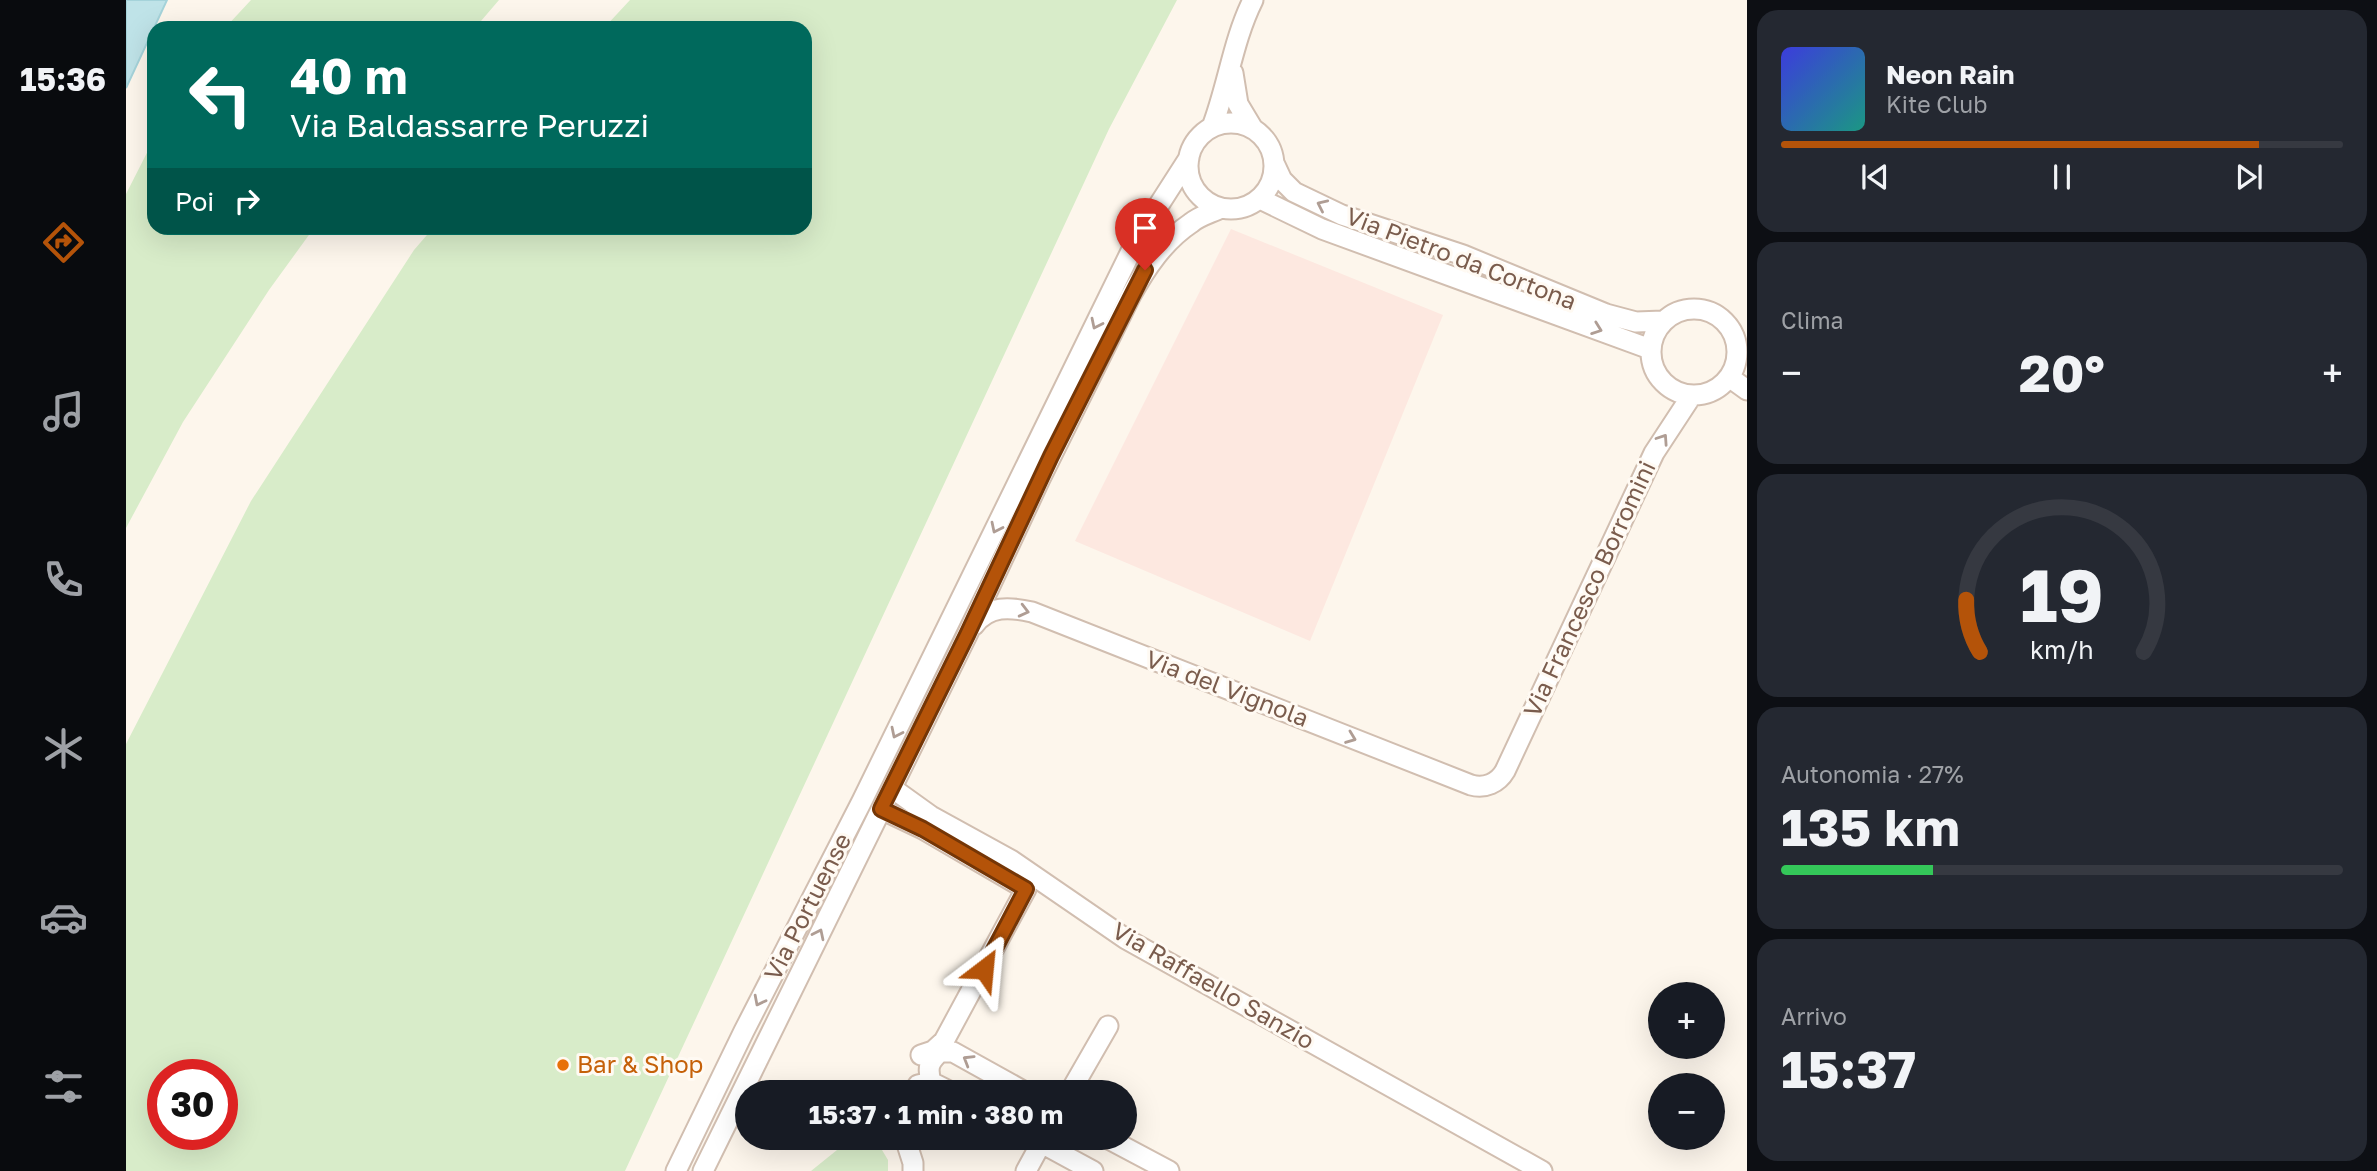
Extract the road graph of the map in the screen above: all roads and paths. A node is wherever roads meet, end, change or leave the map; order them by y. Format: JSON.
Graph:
{"nodes":[{"id":1,"x":1252,"y":0,"type":"edge"},
{"id":2,"x":1232,"y":58,"type":"junction"},
{"id":3,"x":1212,"y":127,"type":"junction"},
{"id":4,"x":1254,"y":129,"type":"junction"},
{"id":5,"x":1189,"y":158,"type":"junction"},
{"id":6,"x":1275,"y":164,"type":"junction"},
{"id":7,"x":1260,"y":199,"type":"junction"},
{"id":8,"x":1221,"y":208,"type":"junction"},
{"id":9,"x":1663,"y":321,"type":"junction"},
{"id":10,"x":1741,"y":338,"type":"edge"},
{"id":11,"x":1650,"y":349,"type":"junction"},
{"id":12,"x":1729,"y":377,"type":"junction"},
{"id":13,"x":1747,"y":390,"type":"edge"},
{"id":14,"x":1692,"y":395,"type":"junction"},
{"id":15,"x":967,"y":635,"type":"junction"},
{"id":16,"x":1493,"y":784,"type":"joint"},
{"id":17,"x":892,"y":788,"type":"junction"},
{"id":18,"x":881,"y":809,"type":"junction"},
{"id":19,"x":1108,"y":1026,"type":"dead end"},
{"id":20,"x":921,"y":1055,"type":"dead end"},
{"id":21,"x":930,"y":1080,"type":"edge"},
{"id":22,"x":1003,"y":1080,"type":"edge"},
{"id":23,"x":1077,"y":1080,"type":"edge"},
{"id":24,"x":909,"y":1150,"type":"edge"},
{"id":25,"x":1035,"y":1150,"type":"edge"},
{"id":26,"x":1058,"y":1150,"type":"edge"},
{"id":27,"x":1129,"y":1150,"type":"edge"},
{"id":28,"x":676,"y":1171,"type":"edge"},
{"id":29,"x":703,"y":1171,"type":"edge"},
{"id":30,"x":913,"y":1171,"type":"edge"},
{"id":31,"x":1026,"y":1171,"type":"edge"},
{"id":32,"x":1093,"y":1171,"type":"edge"},
{"id":33,"x":1168,"y":1171,"type":"edge"},
{"id":34,"x":1542,"y":1171,"type":"edge"}],
"edges":[{"from":1,"to":2,"type":"street"},
{"from":2,"to":3,"type":"street"},
{"from":2,"to":4,"type":"street"},
{"from":3,"to":4,"type":"street"},
{"from":3,"to":5,"type":"street"},
{"from":4,"to":6,"type":"street"},
{"from":5,"to":8,"type":"street"},
{"from":5,"to":28,"type":"street","name":"Via Portuense","one_way":true},
{"from":6,"to":7,"type":"street"},
{"from":9,"to":6,"type":"street","name":"Via Pietro da Cortona","one_way":true},
{"from":7,"to":8,"type":"street"},
{"from":7,"to":11,"type":"street","name":"Via Pietro da Cortona","one_way":true},
{"from":8,"to":15,"type":"street","name":"Via Portuense"},
{"from":9,"to":10,"type":"street"},
{"from":9,"to":11,"type":"street"},
{"from":10,"to":12,"type":"street"},
{"from":11,"to":14,"type":"street"},
{"from":12,"to":13,"type":"street"},
{"from":12,"to":14,"type":"street"},
{"from":16,"to":14,"type":"street","name":"Via Francesco Borromini","one_way":true},
{"from":15,"to":16,"type":"street","name":"Via del Vignola","one_way":true},
{"from":15,"to":17,"type":"street","name":"Via Portuense"},
{"from":17,"to":18,"type":"street","name":"Via Portuense"},
{"from":17,"to":34,"type":"street","name":"Via Raffaello Sanzio"},
{"from":18,"to":20,"type":"street"},
{"from":29,"to":18,"type":"street","name":"Via Portuense","one_way":true},
{"from":19,"to":23,"type":"street"},
{"from":22,"to":21,"type":"street","one_way":true},
{"from":24,"to":30,"type":"street"},
{"from":25,"to":31,"type":"street"},
{"from":26,"to":32,"type":"street"},
{"from":27,"to":33,"type":"street"}]}
